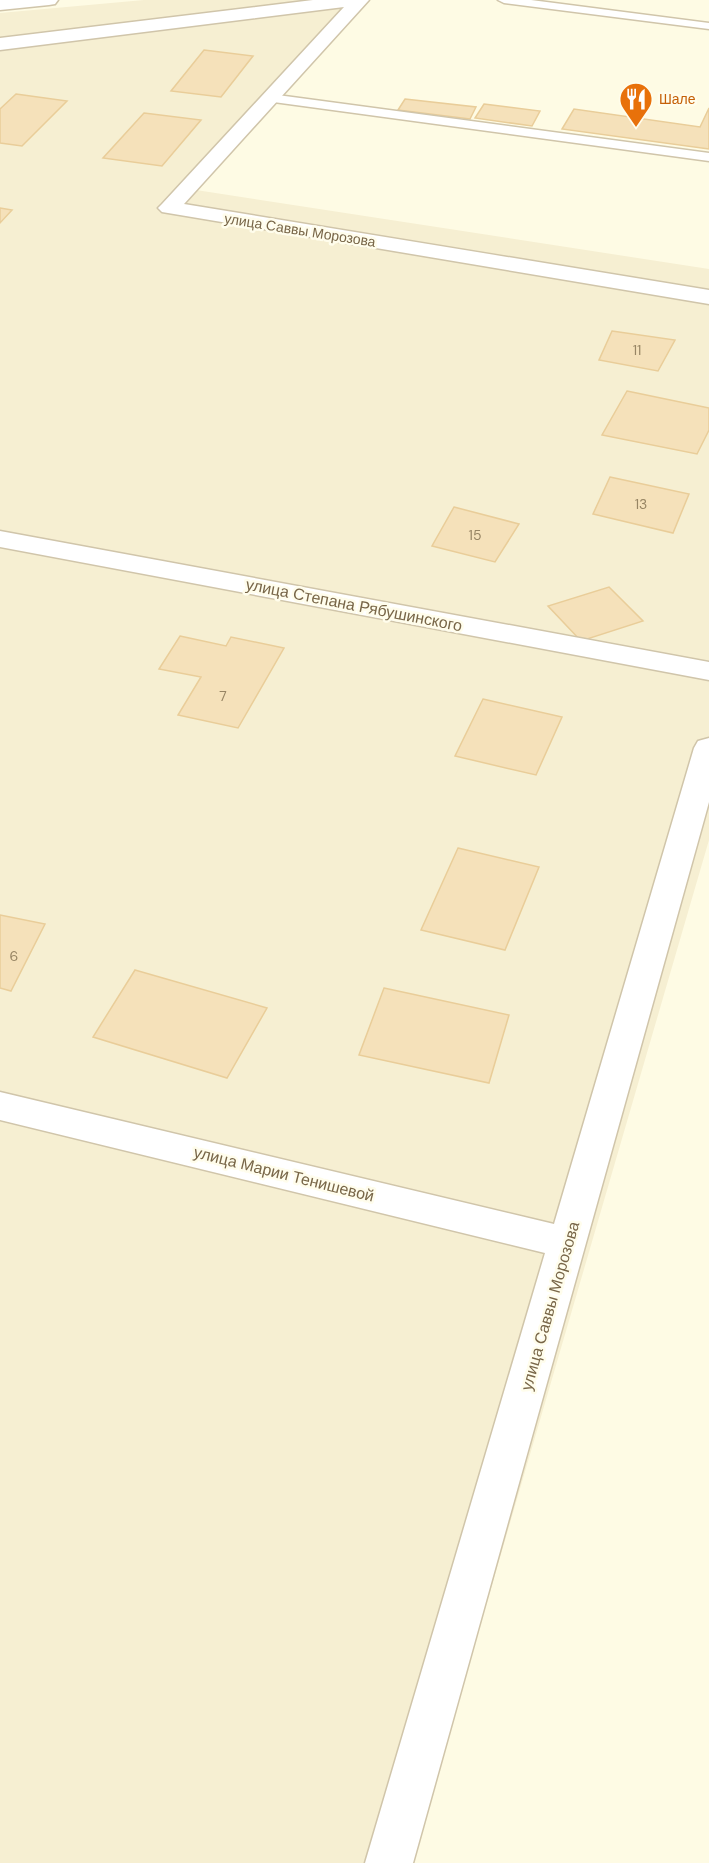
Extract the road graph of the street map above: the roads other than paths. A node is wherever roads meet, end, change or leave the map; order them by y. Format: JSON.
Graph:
{"nodes":[{"id":1,"x":49,"y":0,"type":"edge"},
{"id":2,"x":358,"y":0,"type":"edge"},
{"id":3,"x":504,"y":0,"type":"edge"},
{"id":4,"x":0,"y":5,"type":"edge"},
{"id":5,"x":709,"y":26,"type":"edge"},
{"id":6,"x":4,"y":46,"type":"edge"},
{"id":7,"x":270,"y":98,"type":"junction"},
{"id":8,"x":709,"y":157,"type":"edge"},
{"id":9,"x":709,"y":297,"type":"edge"},
{"id":10,"x":0,"y":539,"type":"edge"},
{"id":11,"x":709,"y":671,"type":"edge"},
{"id":12,"x":709,"y":748,"type":"edge"},
{"id":13,"x":0,"y":1106,"type":"edge"},
{"id":14,"x":568,"y":1243,"type":"junction"},
{"id":15,"x":389,"y":1863,"type":"edge"}],
"edges":[{"from":1,"to":4,"type":"street"},
{"from":2,"to":6,"type":"street"},
{"from":2,"to":7,"type":"street","name":"улица Саввы Морозова"},
{"from":3,"to":5,"type":"lane"},
{"from":7,"to":8,"type":"lane"},
{"from":7,"to":9,"type":"street","name":"улица Саввы Морозова"},
{"from":10,"to":11,"type":"street","name":"улица Степана Рябушинского"},
{"from":12,"to":14,"type":"street","name":"улица Саввы Морозова"},
{"from":13,"to":14,"type":"street","name":"улица Марии Тенишевой"},
{"from":14,"to":15,"type":"street","name":"улица Саввы Морозова"}]}
